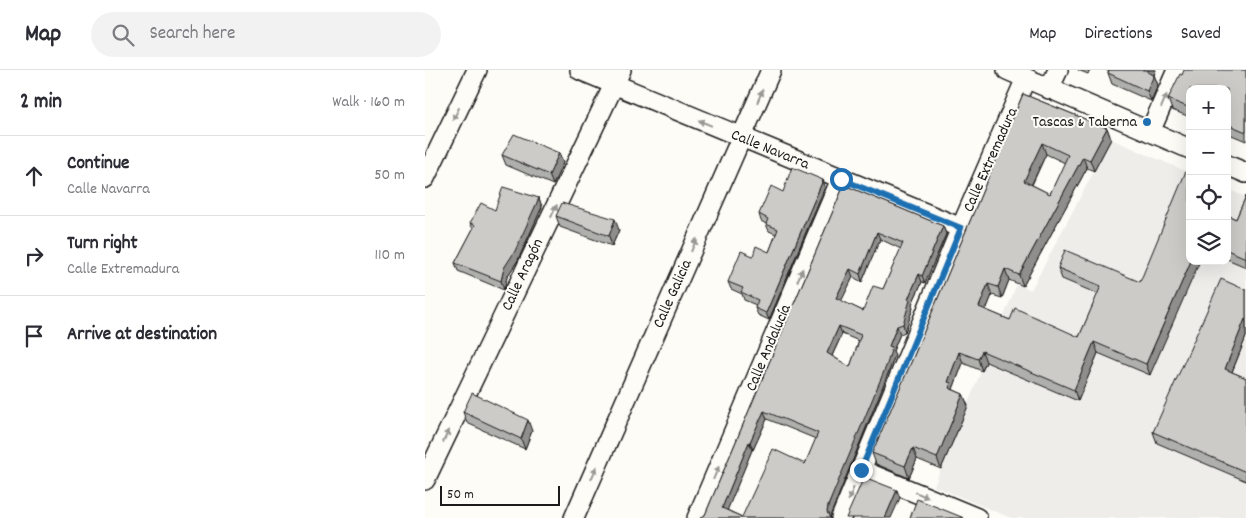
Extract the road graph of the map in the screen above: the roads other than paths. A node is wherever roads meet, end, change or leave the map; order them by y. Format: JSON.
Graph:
{"nodes":[{"id":1,"x":477,"y":70,"type":"edge"},
{"id":2,"x":579,"y":70,"type":"edge"},
{"id":3,"x":771,"y":70,"type":"edge"},
{"id":4,"x":1007,"y":70,"type":"edge"},
{"id":5,"x":1057,"y":70,"type":"edge"},
{"id":6,"x":1177,"y":70,"type":"edge"},
{"id":7,"x":617,"y":77,"type":"edge"},
{"id":8,"x":1026,"y":78,"type":"junction"},
{"id":9,"x":1049,"y":89,"type":"junction"},
{"id":10,"x":1151,"y":132,"type":"junction"},
{"id":11,"x":741,"y":138,"type":"junction"},
{"id":12,"x":1186,"y":147,"type":"edge"},
{"id":13,"x":1231,"y":167,"type":"edge"},
{"id":14,"x":1246,"y":173,"type":"edge"},
{"id":15,"x":425,"y":178,"type":"edge"},
{"id":16,"x":841,"y":179,"type":"junction"},
{"id":17,"x":961,"y":228,"type":"junction"},
{"id":18,"x":861,"y":470,"type":"junction"},
{"id":19,"x":425,"y":480,"type":"edge"},
{"id":20,"x":574,"y":518,"type":"edge"},
{"id":21,"x":697,"y":518,"type":"edge"},
{"id":22,"x":841,"y":518,"type":"edge"},
{"id":23,"x":977,"y":518,"type":"edge"}],
"edges":[{"from":1,"to":15,"type":"street","one_way":true},
{"from":2,"to":7,"type":"street","name":"Calle Navarra"},
{"from":11,"to":3,"type":"street","name":"Calle Galicia","one_way":true},
{"from":4,"to":8,"type":"street"},
{"from":5,"to":9,"type":"street"},
{"from":10,"to":6,"type":"street","one_way":true},
{"from":11,"to":7,"type":"street","name":"Calle Navarra","one_way":true},
{"from":19,"to":7,"type":"street","name":"Calle Aragón","one_way":true},
{"from":8,"to":9,"type":"street"},
{"from":8,"to":17,"type":"street","name":"Calle Extremadura"},
{"from":9,"to":10,"type":"street"},
{"from":10,"to":12,"type":"street"},
{"from":11,"to":16,"type":"street","name":"Calle Navarra"},
{"from":20,"to":11,"type":"street","name":"Calle Galicia","one_way":true},
{"from":13,"to":14,"type":"street"},
{"from":16,"to":17,"type":"street","name":"Calle Navarra"},
{"from":21,"to":16,"type":"street","name":"Calle Andalucía","one_way":true},
{"from":17,"to":18,"type":"street","name":"Calle Extremadura"},
{"from":18,"to":22,"type":"street","name":"Calle Extremadura","one_way":true},
{"from":18,"to":23,"type":"street","one_way":true}]}
